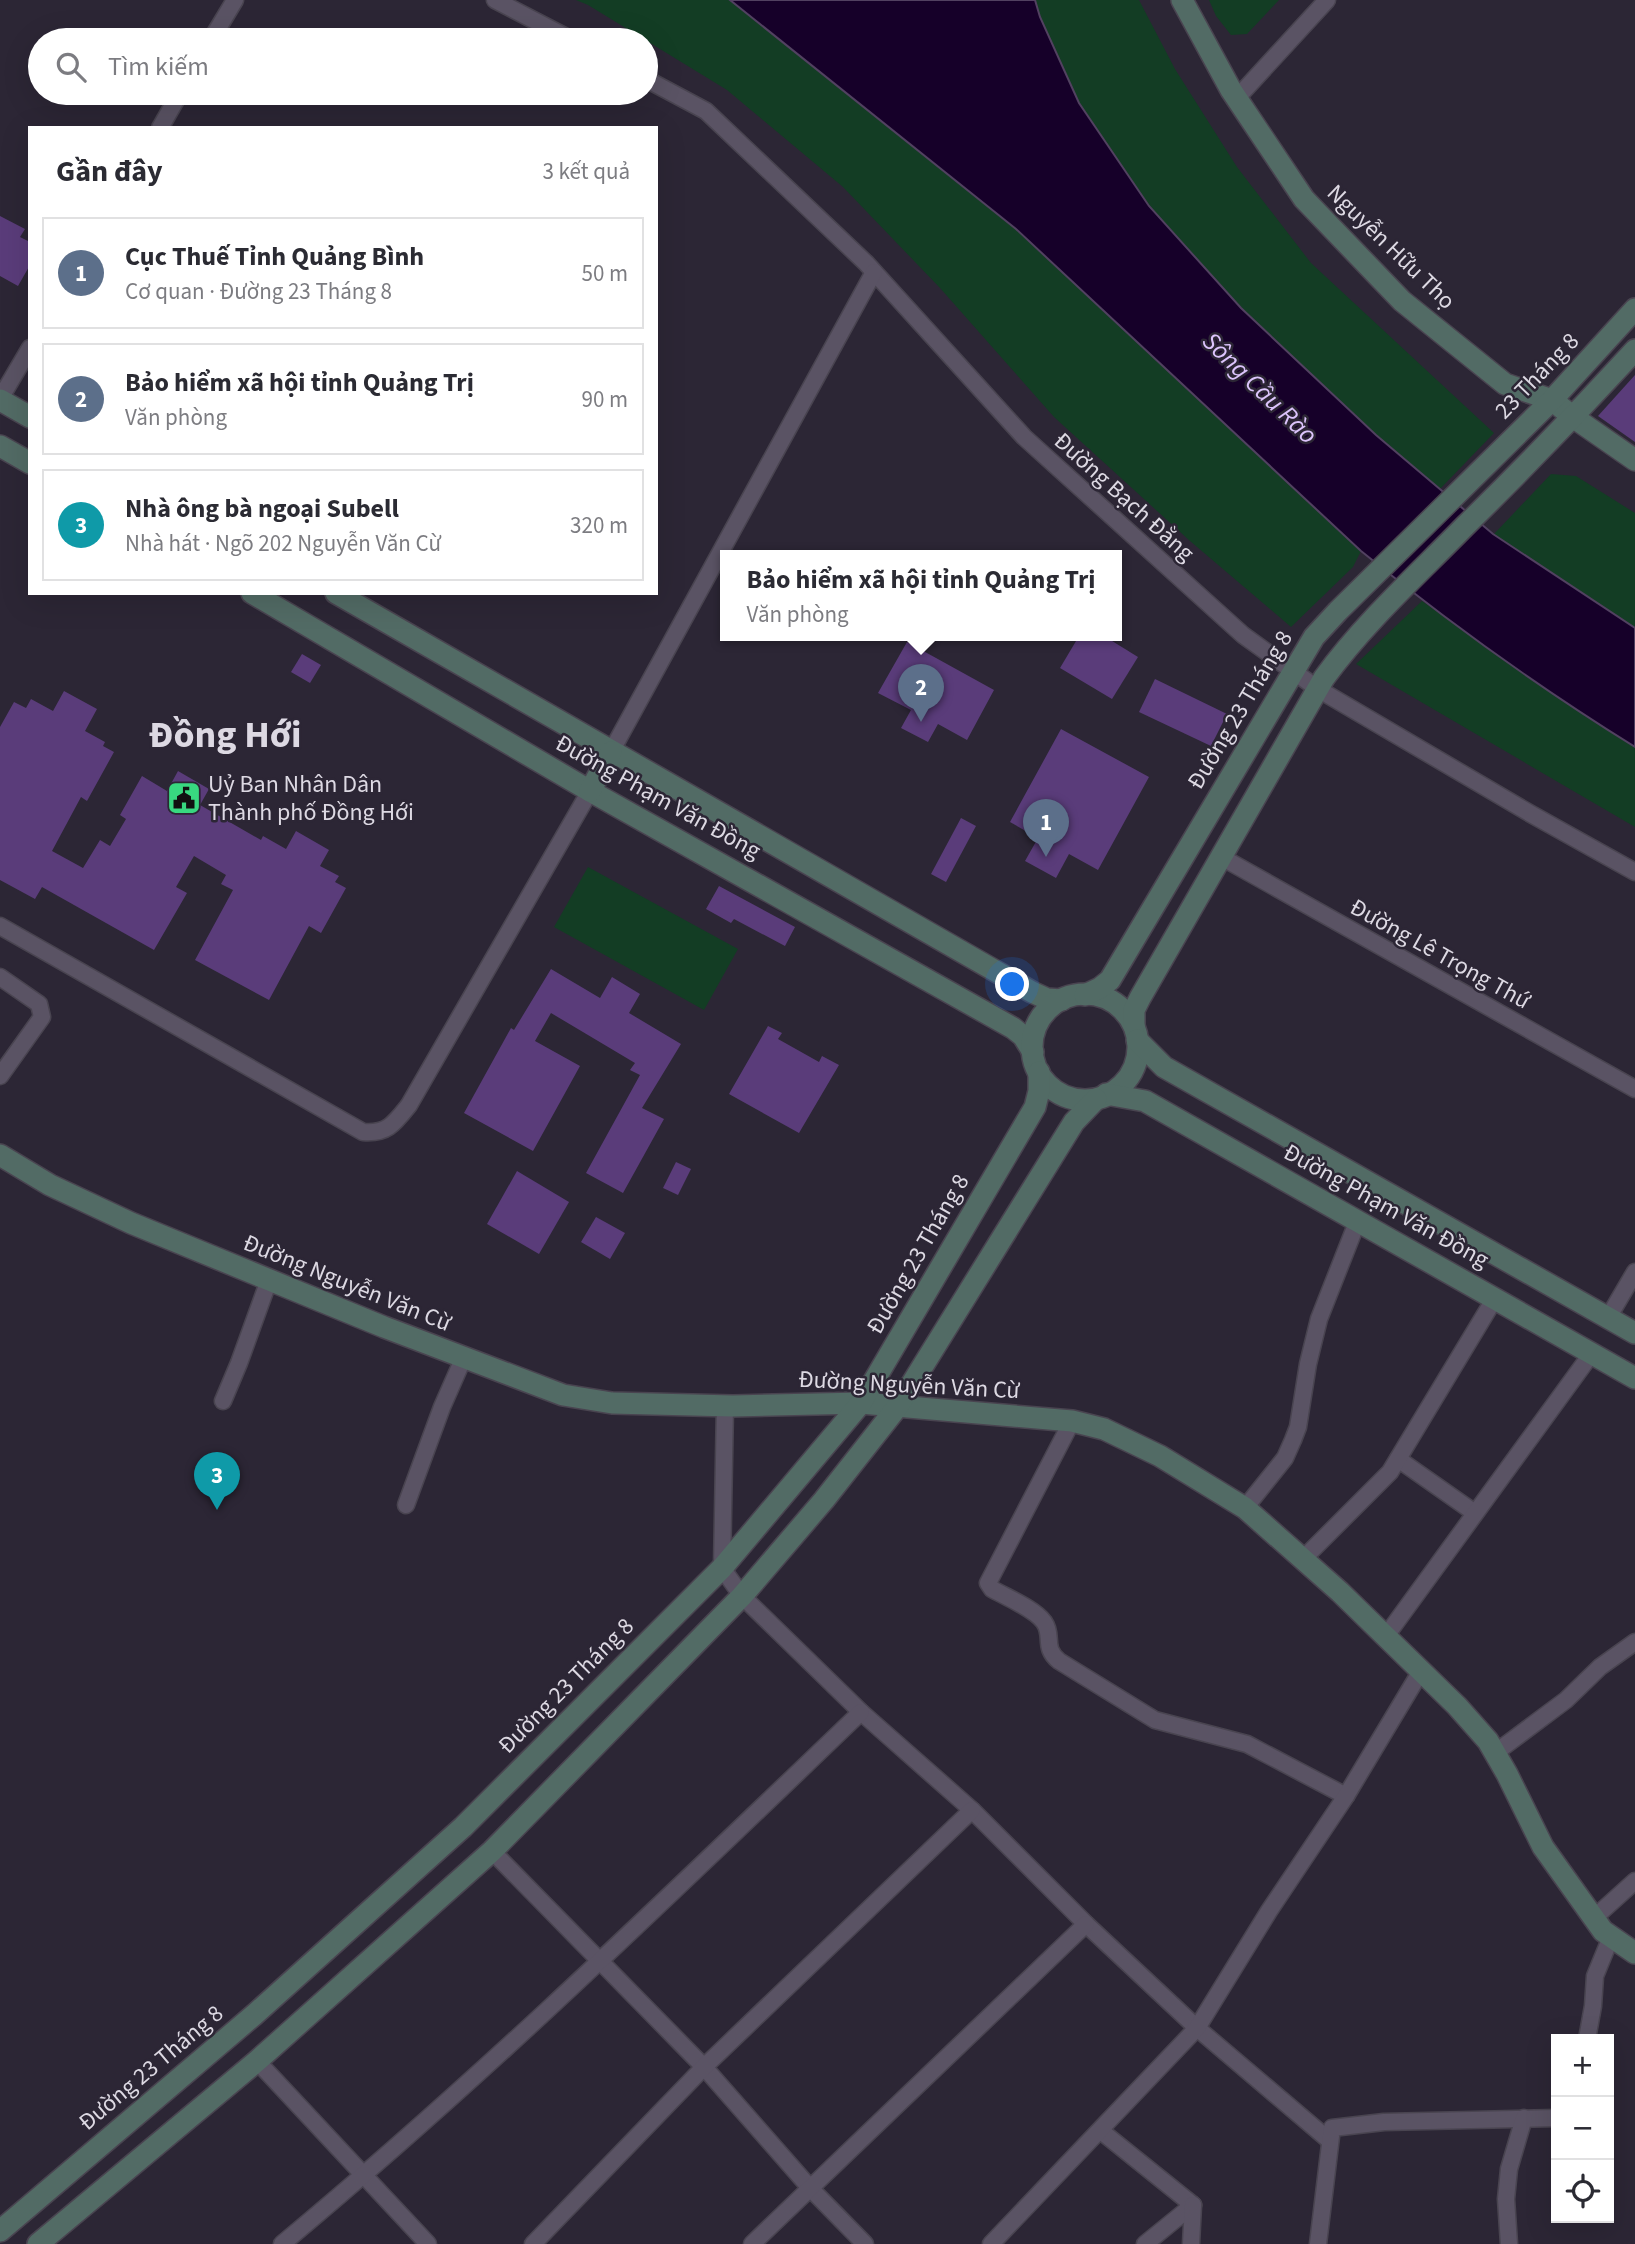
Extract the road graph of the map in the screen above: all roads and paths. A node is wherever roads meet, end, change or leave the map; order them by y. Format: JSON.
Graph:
{"nodes":[{"id":1,"x":235,"y":0,"type":"edge"},
{"id":2,"x":495,"y":0,"type":"edge"},
{"id":3,"x":1182,"y":0,"type":"edge"},
{"id":4,"x":1327,"y":0,"type":"edge"},
{"id":5,"x":218,"y":28,"type":"edge"},
{"id":6,"x":549,"y":28,"type":"edge"},
{"id":7,"x":658,"y":85,"type":"edge"},
{"id":8,"x":1237,"y":98,"type":"junction"},
{"id":9,"x":173,"y":105,"type":"edge"},
{"id":10,"x":161,"y":126,"type":"edge"},
{"id":11,"x":874,"y":272,"type":"junction"},
{"id":12,"x":1635,"y":309,"type":"edge"},
{"id":13,"x":1635,"y":350,"type":"edge"},
{"id":14,"x":28,"y":351,"type":"edge"},
{"id":15,"x":0,"y":399,"type":"edge"},
{"id":16,"x":1552,"y":400,"type":"junction"},
{"id":17,"x":28,"y":416,"type":"edge"},
{"id":18,"x":1573,"y":417,"type":"junction"},
{"id":19,"x":0,"y":446,"type":"edge"},
{"id":20,"x":1635,"y":460,"type":"edge"},
{"id":21,"x":28,"y":462,"type":"edge"},
{"id":22,"x":1475,"y":477,"type":"joint"},
{"id":23,"x":722,"y":550,"type":"edge"},
{"id":24,"x":720,"y":553,"type":"edge"},
{"id":25,"x":255,"y":595,"type":"edge"},
{"id":26,"x":339,"y":595,"type":"edge"},
{"id":27,"x":1293,"y":671,"type":"junction"},
{"id":28,"x":1318,"y":688,"type":"junction"},
{"id":29,"x":611,"y":752,"type":"junction"},
{"id":30,"x":590,"y":791,"type":"junction"},
{"id":31,"x":1223,"y":858,"type":"junction"},
{"id":32,"x":1635,"y":872,"type":"edge"},
{"id":33,"x":0,"y":926,"type":"edge"},
{"id":34,"x":0,"y":978,"type":"edge"},
{"id":35,"x":1085,"y":995,"type":"junction"},
{"id":36,"x":1062,"y":999,"type":"junction"},
{"id":37,"x":1135,"y":1033,"type":"junction"},
{"id":38,"x":1036,"y":1062,"type":"junction"},
{"id":39,"x":0,"y":1076,"type":"edge"},
{"id":40,"x":1635,"y":1089,"type":"edge"},
{"id":41,"x":1101,"y":1097,"type":"junction"},
{"id":42,"x":0,"y":1155,"type":"edge"},
{"id":43,"x":1359,"y":1220,"type":"junction"},
{"id":44,"x":1635,"y":1272,"type":"edge"},
{"id":45,"x":269,"y":1280,"type":"junction"},
{"id":46,"x":1495,"y":1298,"type":"junction"},
{"id":47,"x":1608,"y":1318,"type":"junction"},
{"id":48,"x":1635,"y":1333,"type":"edge"},
{"id":49,"x":1592,"y":1353,"type":"junction"},
{"id":50,"x":464,"y":1357,"type":"junction"},
{"id":51,"x":1635,"y":1378,"type":"edge"},
{"id":52,"x":223,"y":1401,"type":"dead end"},
{"id":53,"x":861,"y":1404,"type":"junction"},
{"id":54,"x":725,"y":1405,"type":"junction"},
{"id":55,"x":898,"y":1406,"type":"junction"},
{"id":56,"x":1072,"y":1421,"type":"junction"},
{"id":57,"x":1398,"y":1459,"type":"junction"},
{"id":58,"x":406,"y":1505,"type":"dead end"},
{"id":59,"x":1245,"y":1508,"type":"junction"},
{"id":60,"x":1475,"y":1513,"type":"junction"},
{"id":61,"x":1303,"y":1559,"type":"junction"},
{"id":62,"x":722,"y":1568,"type":"junction"},
{"id":63,"x":743,"y":1596,"type":"junction"},
{"id":64,"x":1386,"y":1636,"type":"junction"},
{"id":65,"x":1635,"y":1642,"type":"edge"},
{"id":66,"x":1421,"y":1671,"type":"junction"},
{"id":67,"x":861,"y":1712,"type":"junction"},
{"id":68,"x":1495,"y":1753,"type":"junction"},
{"id":69,"x":1346,"y":1796,"type":"junction"},
{"id":70,"x":972,"y":1810,"type":"junction"},
{"id":71,"x":492,"y":1851,"type":"junction"},
{"id":72,"x":1635,"y":1881,"type":"edge"},
{"id":73,"x":1594,"y":1918,"type":"junction"},
{"id":74,"x":1086,"y":1924,"type":"junction"},
{"id":75,"x":1611,"y":1937,"type":"junction"},
{"id":76,"x":1635,"y":1953,"type":"edge"},
{"id":77,"x":601,"y":1961,"type":"junction"},
{"id":78,"x":1197,"y":2028,"type":"junction"},
{"id":79,"x":1588,"y":2034,"type":"edge"},
{"id":80,"x":257,"y":2061,"type":"junction"},
{"id":81,"x":704,"y":2067,"type":"junction"},
{"id":82,"x":1524,"y":2118,"type":"junction"},
{"id":83,"x":1551,"y":2118,"type":"edge"},
{"id":84,"x":1101,"y":2131,"type":"junction"},
{"id":85,"x":1330,"y":2140,"type":"junction"},
{"id":86,"x":363,"y":2177,"type":"junction"},
{"id":87,"x":811,"y":2189,"type":"junction"},
{"id":88,"x":1192,"y":2205,"type":"junction"},
{"id":89,"x":0,"y":2231,"type":"edge"},
{"id":90,"x":38,"y":2244,"type":"edge"},
{"id":91,"x":282,"y":2244,"type":"edge"},
{"id":92,"x":428,"y":2244,"type":"edge"},
{"id":93,"x":533,"y":2244,"type":"edge"},
{"id":94,"x":752,"y":2244,"type":"edge"},
{"id":95,"x":865,"y":2244,"type":"edge"},
{"id":96,"x":991,"y":2244,"type":"edge"},
{"id":97,"x":1144,"y":2244,"type":"edge"},
{"id":98,"x":1191,"y":2244,"type":"edge"},
{"id":99,"x":1318,"y":2244,"type":"edge"},
{"id":100,"x":1509,"y":2244,"type":"edge"}],
"edges":[{"from":1,"to":5,"type":"street"},
{"from":2,"to":6,"type":"street"},
{"from":3,"to":8,"type":"street","name":"Nguyễn Hữu Thọ"},
{"from":4,"to":8,"type":"street"},
{"from":7,"to":11,"type":"street","name":"Đường Bạch Đằng"},
{"from":8,"to":16,"type":"street","name":"Nguyễn Hữu Thọ"},
{"from":9,"to":10,"type":"street"},
{"from":11,"to":23,"type":"street"},
{"from":11,"to":27,"type":"street","name":"Đường Bạch Đằng"},
{"from":12,"to":16,"type":"street","name":"23 Tháng 8"},
{"from":13,"to":18,"type":"street"},
{"from":14,"to":15,"type":"street"},
{"from":15,"to":17,"type":"street"},
{"from":16,"to":18,"type":"street","name":"Nguyễn Hữu Thọ"},
{"from":16,"to":22,"type":"street","name":"23 Tháng 8"},
{"from":18,"to":20,"type":"street","name":"Nguyễn Hữu Thọ"},
{"from":18,"to":28,"type":"street"},
{"from":19,"to":21,"type":"street"},
{"from":22,"to":27,"type":"street","name":"Đường 23 Tháng 8"},
{"from":24,"to":29,"type":"street"},
{"from":25,"to":30,"type":"street","name":"Đường Phạm Văn Đồng"},
{"from":26,"to":29,"type":"street","name":"Đường Phạm Văn Đồng"},
{"from":27,"to":28,"type":"street","name":"Đường Bạch Đằng"},
{"from":27,"to":35,"type":"street","name":"Đường 23 Tháng 8"},
{"from":28,"to":31,"type":"street"},
{"from":28,"to":32,"type":"street","name":"Đường Bạch Đằng"},
{"from":29,"to":30,"type":"street"},
{"from":29,"to":36,"type":"street","name":"Đường Phạm Văn Đồng"},
{"from":30,"to":33,"type":"street"},
{"from":30,"to":38,"type":"street","name":"Đường Phạm Văn Đồng"},
{"from":31,"to":37,"type":"street"},
{"from":31,"to":40,"type":"street","name":"Đường Lê Trọng Thứ"},
{"from":34,"to":39,"type":"street"},
{"from":35,"to":36,"type":"street"},
{"from":35,"to":37,"type":"street"},
{"from":36,"to":38,"type":"street"},
{"from":37,"to":41,"type":"street"},
{"from":37,"to":47,"type":"street","name":"Đường Phạm Văn Đồng"},
{"from":38,"to":41,"type":"street"},
{"from":38,"to":53,"type":"street","name":"Đường 23 Tháng 8"},
{"from":41,"to":43,"type":"street","name":"Đường Phạm Văn Đồng"},
{"from":41,"to":55,"type":"street"},
{"from":42,"to":45,"type":"street","name":"Đường Nguyễn Văn Cừ"},
{"from":43,"to":46,"type":"street","name":"Đường Phạm Văn Đồng"},
{"from":43,"to":59,"type":"street"},
{"from":44,"to":47,"type":"street"},
{"from":45,"to":50,"type":"street","name":"Đường Nguyễn Văn Cừ"},
{"from":45,"to":52,"type":"street"},
{"from":46,"to":49,"type":"street","name":"Đường Phạm Văn Đồng"},
{"from":46,"to":57,"type":"street"},
{"from":47,"to":48,"type":"street","name":"Đường Phạm Văn Đồng"},
{"from":49,"to":51,"type":"street","name":"Đường Phạm Văn Đồng"},
{"from":49,"to":60,"type":"street"},
{"from":50,"to":54,"type":"street","name":"Đường Nguyễn Văn Cừ"},
{"from":50,"to":58,"type":"street"},
{"from":53,"to":54,"type":"street","name":"Đường Nguyễn Văn Cừ"},
{"from":53,"to":55,"type":"street","name":"Đường Nguyễn Văn Cừ"},
{"from":53,"to":62,"type":"street","name":"Đường 23 Tháng 8"},
{"from":54,"to":62,"type":"street"},
{"from":55,"to":56,"type":"street","name":"Đường Nguyễn Văn Cừ"},
{"from":55,"to":63,"type":"street"},
{"from":56,"to":59,"type":"street","name":"Đường Nguyễn Văn Cừ"},
{"from":56,"to":69,"type":"street"},
{"from":57,"to":60,"type":"street"},
{"from":57,"to":61,"type":"street"},
{"from":59,"to":61,"type":"street","name":"Đường Nguyễn Văn Cừ"},
{"from":60,"to":64,"type":"street"},
{"from":61,"to":64,"type":"street","name":"Đường Nguyễn Văn Cừ"},
{"from":62,"to":63,"type":"street"},
{"from":62,"to":89,"type":"street","name":"Đường 23 Tháng 8"},
{"from":63,"to":67,"type":"street"},
{"from":63,"to":71,"type":"street"},
{"from":64,"to":66,"type":"street","name":"Đường Nguyễn Văn Cừ"},
{"from":65,"to":68,"type":"street"},
{"from":66,"to":68,"type":"street","name":"Đường Nguyễn Văn Cừ"},
{"from":66,"to":69,"type":"street"},
{"from":67,"to":70,"type":"street"},
{"from":67,"to":77,"type":"street"},
{"from":68,"to":73,"type":"street","name":"Đường Nguyễn Văn Cừ"},
{"from":69,"to":78,"type":"street"},
{"from":70,"to":74,"type":"street"},
{"from":70,"to":81,"type":"street"},
{"from":71,"to":77,"type":"street"},
{"from":71,"to":80,"type":"street"},
{"from":72,"to":73,"type":"street"},
{"from":73,"to":75,"type":"street","name":"Đường Nguyễn Văn Cừ"},
{"from":74,"to":78,"type":"street"},
{"from":74,"to":87,"type":"street"},
{"from":75,"to":76,"type":"street","name":"Đường Nguyễn Văn Cừ"},
{"from":75,"to":79,"type":"street"},
{"from":77,"to":81,"type":"street"},
{"from":77,"to":86,"type":"street"},
{"from":78,"to":84,"type":"street"},
{"from":78,"to":85,"type":"street"},
{"from":80,"to":86,"type":"street"},
{"from":80,"to":90,"type":"street"},
{"from":81,"to":87,"type":"street"},
{"from":81,"to":93,"type":"street"},
{"from":82,"to":83,"type":"street"},
{"from":82,"to":85,"type":"street"},
{"from":82,"to":100,"type":"street"},
{"from":84,"to":88,"type":"street"},
{"from":84,"to":96,"type":"street"},
{"from":85,"to":99,"type":"street"},
{"from":86,"to":91,"type":"street"},
{"from":86,"to":92,"type":"street"},
{"from":87,"to":94,"type":"street"},
{"from":87,"to":95,"type":"street"},
{"from":88,"to":97,"type":"street"},
{"from":88,"to":98,"type":"street"}]}
